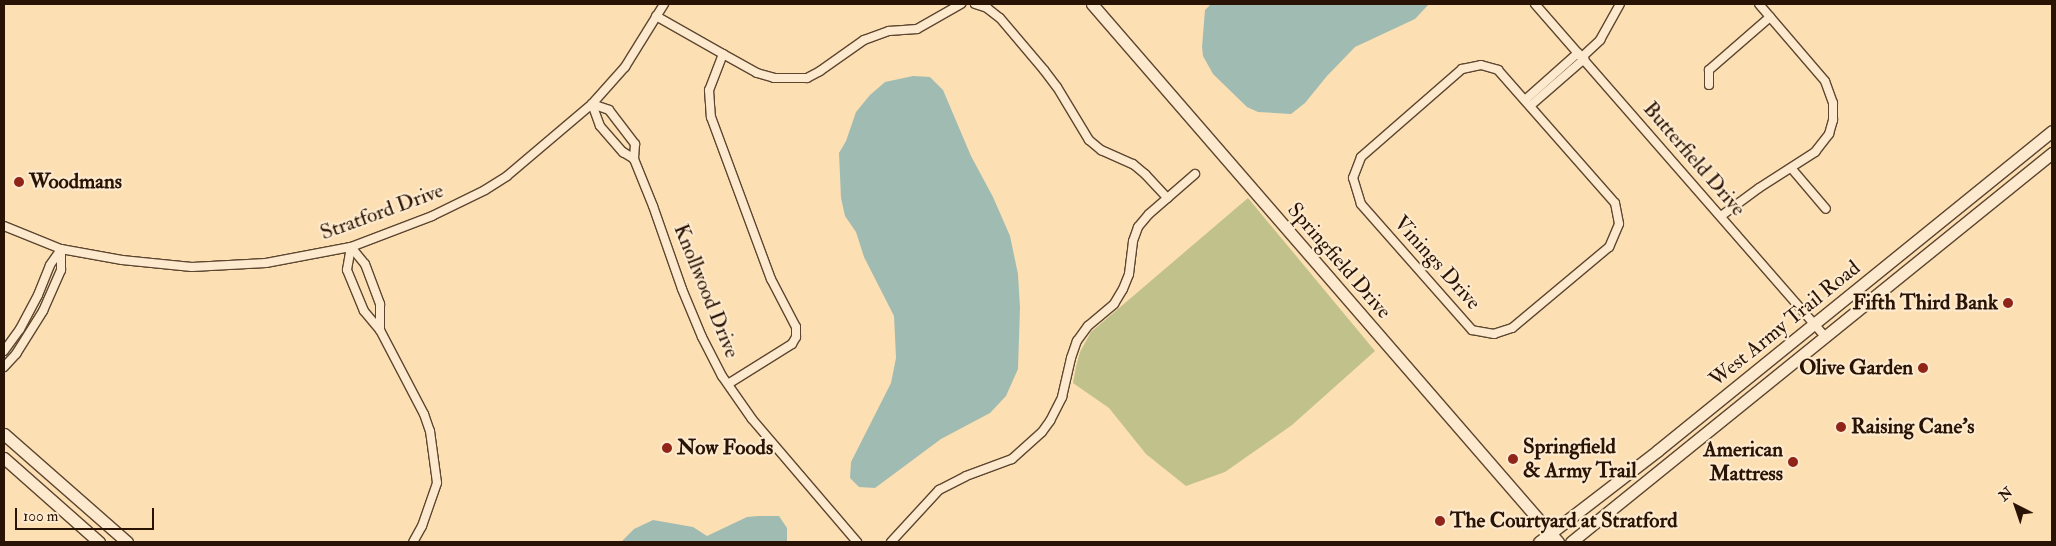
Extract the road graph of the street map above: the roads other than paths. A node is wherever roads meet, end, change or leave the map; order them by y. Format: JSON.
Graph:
{"nodes":[{"id":1,"x":664,"y":4,"type":"edge"},
{"id":2,"x":961,"y":4,"type":"edge"},
{"id":3,"x":975,"y":4,"type":"edge"},
{"id":4,"x":1092,"y":4,"type":"edge"},
{"id":5,"x":1535,"y":4,"type":"edge"},
{"id":6,"x":1620,"y":4,"type":"edge"},
{"id":7,"x":1759,"y":4,"type":"edge"},
{"id":8,"x":656,"y":16,"type":"junction"},
{"id":9,"x":1770,"y":17,"type":"junction"},
{"id":10,"x":723,"y":54,"type":"junction"},
{"id":11,"x":1581,"y":56,"type":"junction"},
{"id":12,"x":1709,"y":85,"type":"dead end"},
{"id":13,"x":1528,"y":103,"type":"junction"},
{"id":14,"x":592,"y":104,"type":"junction"},
{"id":15,"x":2052,"y":132,"type":"edge"},
{"id":16,"x":2052,"y":153,"type":"edge"},
{"id":17,"x":634,"y":159,"type":"junction"},
{"id":18,"x":1792,"y":168,"type":"junction"},
{"id":19,"x":1195,"y":174,"type":"dead end"},
{"id":20,"x":1981,"y":189,"type":"junction"},
{"id":21,"x":1167,"y":198,"type":"junction"},
{"id":22,"x":1991,"y":203,"type":"junction"},
{"id":23,"x":1826,"y":210,"type":"dead end"},
{"id":24,"x":1721,"y":216,"type":"junction"},
{"id":25,"x":4,"y":226,"type":"edge"},
{"id":26,"x":351,"y":247,"type":"junction"},
{"id":27,"x":61,"y":248,"type":"junction"},
{"id":28,"x":1815,"y":324,"type":"junction"},
{"id":29,"x":380,"y":330,"type":"junction"},
{"id":30,"x":1826,"y":337,"type":"junction"},
{"id":31,"x":4,"y":350,"type":"edge"},
{"id":32,"x":4,"y":367,"type":"edge"},
{"id":33,"x":728,"y":384,"type":"junction"},
{"id":34,"x":4,"y":434,"type":"edge"},
{"id":35,"x":4,"y":458,"type":"edge"},
{"id":36,"x":1554,"y":538,"type":"edge"},
{"id":37,"x":99,"y":542,"type":"edge"},
{"id":38,"x":127,"y":542,"type":"edge"},
{"id":39,"x":413,"y":542,"type":"edge"},
{"id":40,"x":858,"y":542,"type":"edge"},
{"id":41,"x":892,"y":542,"type":"edge"},
{"id":42,"x":1539,"y":542,"type":"edge"},
{"id":43,"x":1571,"y":542,"type":"edge"}],
"edges":[{"from":1,"to":8,"type":"street","name":"Stratford Drive"},
{"from":2,"to":10,"type":"street"},
{"from":3,"to":21,"type":"street"},
{"from":4,"to":36,"type":"main road","name":"Springfield Drive"},
{"from":5,"to":11,"type":"street","name":"Butterfield Drive"},
{"from":6,"to":11,"type":"street"},
{"from":7,"to":9,"type":"street"},
{"from":8,"to":10,"type":"street"},
{"from":8,"to":14,"type":"street","name":"Stratford Drive"},
{"from":9,"to":12,"type":"street"},
{"from":9,"to":18,"type":"street"},
{"from":10,"to":33,"type":"street"},
{"from":11,"to":13,"type":"street"},
{"from":11,"to":24,"type":"street","name":"Butterfield Drive"},
{"from":13,"to":13,"type":"street","name":"Vinings Drive"},
{"from":14,"to":17,"type":"street","name":"Knollwood Drive"},
{"from":14,"to":17,"type":"street","name":"Knollwood Drive"},
{"from":14,"to":26,"type":"street","name":"Stratford Drive"},
{"from":15,"to":20,"type":"main road","name":"West Army Trail Road"},
{"from":16,"to":22,"type":"main road","name":"West Army Trail Road"},
{"from":17,"to":33,"type":"street","name":"Knollwood Drive"},
{"from":18,"to":23,"type":"street"},
{"from":18,"to":24,"type":"street"},
{"from":19,"to":21,"type":"street"},
{"from":20,"to":22,"type":"main road"},
{"from":20,"to":28,"type":"main road","name":"West Army Trail Road"},
{"from":21,"to":41,"type":"street"},
{"from":22,"to":30,"type":"main road","name":"West Army Trail Road"},
{"from":24,"to":28,"type":"street","name":"Butterfield Drive"},
{"from":25,"to":27,"type":"street","name":"Stratford Drive"},
{"from":26,"to":27,"type":"street","name":"Stratford Drive"},
{"from":26,"to":29,"type":"street"},
{"from":26,"to":29,"type":"street"},
{"from":27,"to":31,"type":"street"},
{"from":27,"to":32,"type":"street"},
{"from":28,"to":30,"type":"street","name":"Butterfield Drive"},
{"from":28,"to":36,"type":"main road","name":"West Army Trail Road"},
{"from":29,"to":39,"type":"street"},
{"from":30,"to":43,"type":"main road","name":"West Army Trail Road"},
{"from":33,"to":40,"type":"street","name":"Knollwood Drive"},
{"from":34,"to":38,"type":"main road"},
{"from":35,"to":37,"type":"main road"},
{"from":36,"to":42,"type":"main road","name":"West Army Trail Road"}]}
